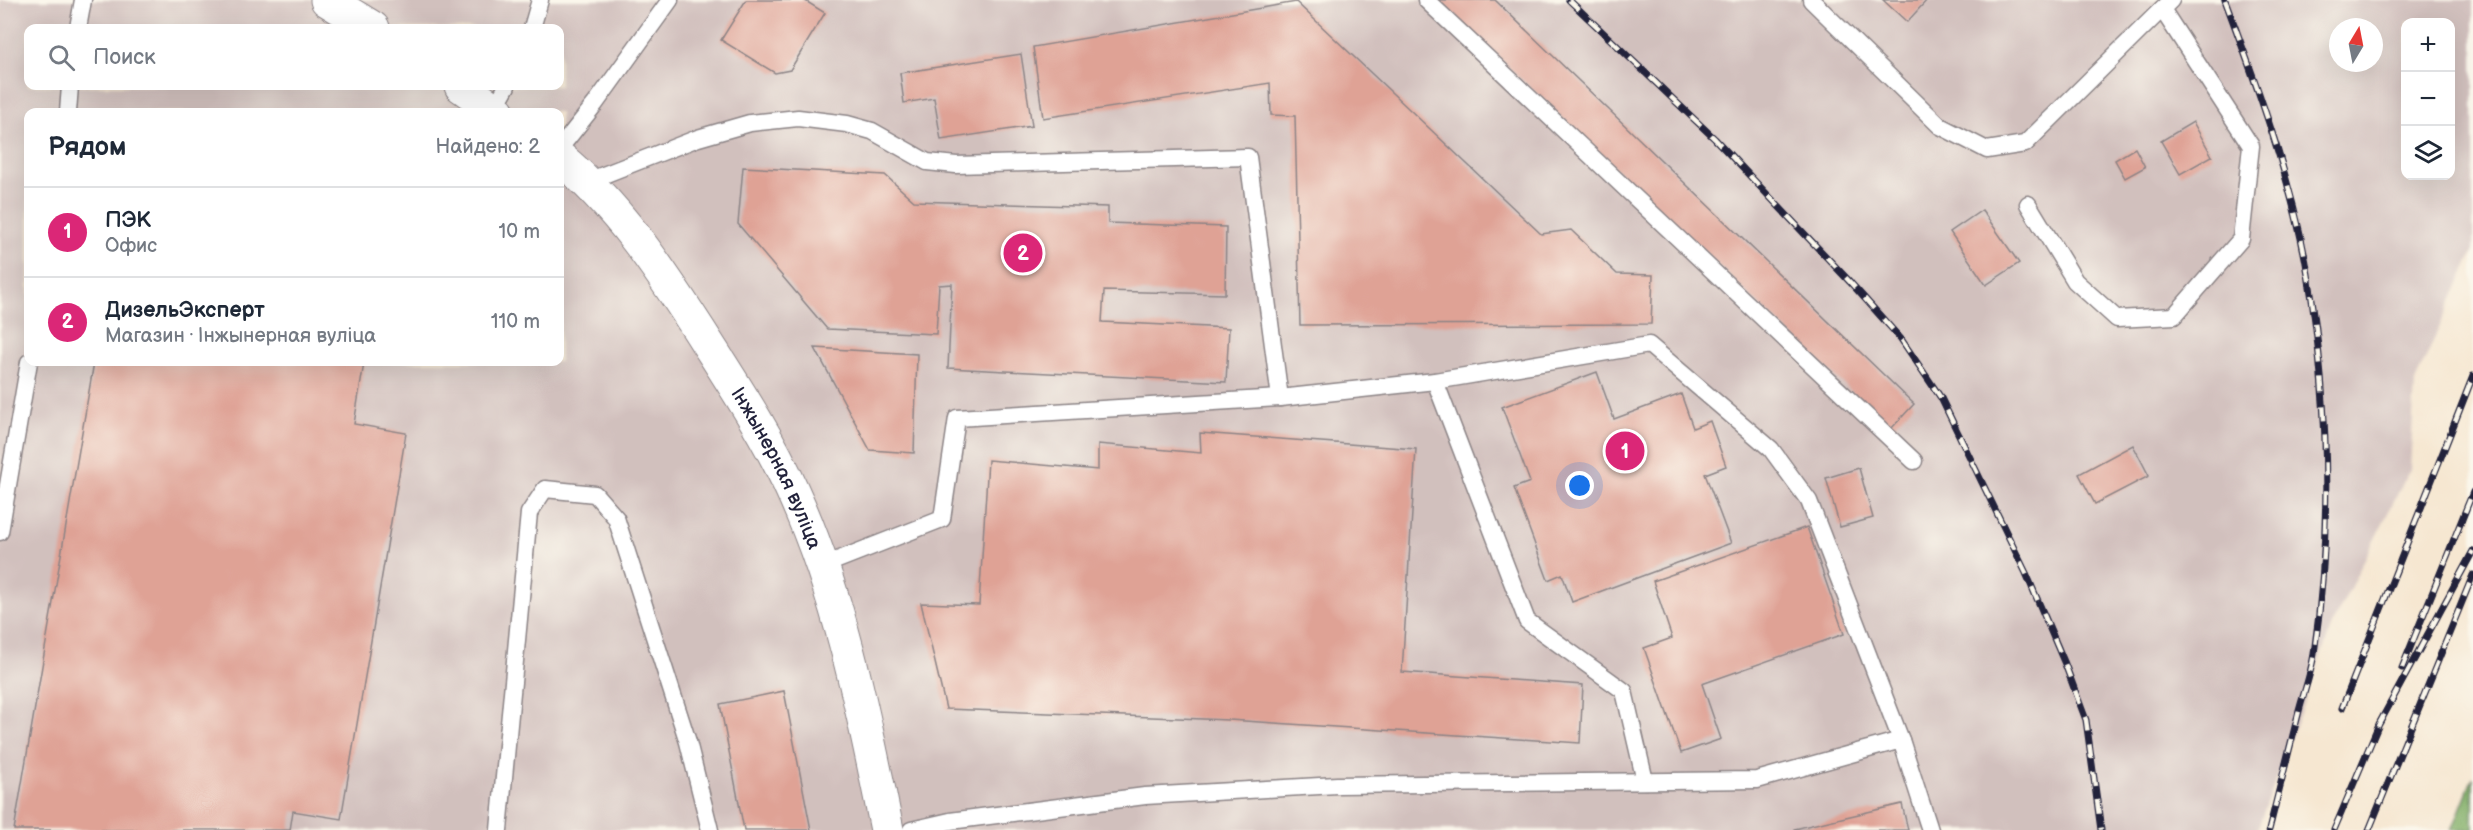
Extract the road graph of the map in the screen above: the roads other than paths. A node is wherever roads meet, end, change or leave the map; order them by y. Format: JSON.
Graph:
{"nodes":[{"id":1,"x":83,"y":0,"type":"edge"},
{"id":2,"x":327,"y":0,"type":"edge"},
{"id":3,"x":540,"y":0,"type":"edge"},
{"id":4,"x":670,"y":0,"type":"edge"},
{"id":5,"x":1426,"y":0,"type":"edge"},
{"id":6,"x":1811,"y":0,"type":"edge"},
{"id":7,"x":2167,"y":5,"type":"edge"},
{"id":8,"x":79,"y":24,"type":"edge"},
{"id":9,"x":366,"y":24,"type":"edge"},
{"id":10,"x":533,"y":24,"type":"edge"},
{"id":11,"x":70,"y":90,"type":"edge"},
{"id":12,"x":471,"y":90,"type":"edge"},
{"id":13,"x":500,"y":102,"type":"edge"},
{"id":14,"x":68,"y":108,"type":"edge"},
{"id":15,"x":564,"y":143,"type":"edge"},
{"id":16,"x":564,"y":161,"type":"edge"},
{"id":17,"x":588,"y":182,"type":"junction"},
{"id":18,"x":2028,"y":204,"type":"dead end"},
{"id":19,"x":27,"y":366,"type":"edge"},
{"id":20,"x":1435,"y":381,"type":"junction"},
{"id":21,"x":1280,"y":398,"type":"junction"},
{"id":22,"x":1914,"y":461,"type":"dead end"},
{"id":23,"x":0,"y":532,"type":"edge"},
{"id":24,"x":822,"y":566,"type":"junction"},
{"id":25,"x":1901,"y":740,"type":"junction"},
{"id":26,"x":1645,"y":781,"type":"junction"},
{"id":27,"x":499,"y":830,"type":"edge"},
{"id":28,"x":710,"y":830,"type":"edge"},
{"id":29,"x":887,"y":830,"type":"edge"},
{"id":30,"x":911,"y":830,"type":"edge"},
{"id":31,"x":1930,"y":830,"type":"edge"}],
"edges":[{"from":1,"to":8,"type":"lane"},
{"from":2,"to":9,"type":"street"},
{"from":3,"to":10,"type":"lane"},
{"from":4,"to":15,"type":"lane"},
{"from":5,"to":22,"type":"lane"},
{"from":6,"to":7,"type":"lane"},
{"from":7,"to":18,"type":"lane"},
{"from":11,"to":14,"type":"lane"},
{"from":12,"to":13,"type":"street"},
{"from":16,"to":17,"type":"street","name":"Інжынерная вуліца"},
{"from":17,"to":21,"type":"lane"},
{"from":17,"to":24,"type":"street","name":"Інжынерная вуліца"},
{"from":19,"to":23,"type":"lane"},
{"from":20,"to":21,"type":"lane"},
{"from":20,"to":25,"type":"lane"},
{"from":20,"to":26,"type":"lane"},
{"from":21,"to":24,"type":"lane"},
{"from":24,"to":29,"type":"street","name":"Інжынерная вуліца"},
{"from":25,"to":26,"type":"lane"},
{"from":25,"to":31,"type":"lane"},
{"from":26,"to":30,"type":"lane"},
{"from":27,"to":28,"type":"lane"}]}
